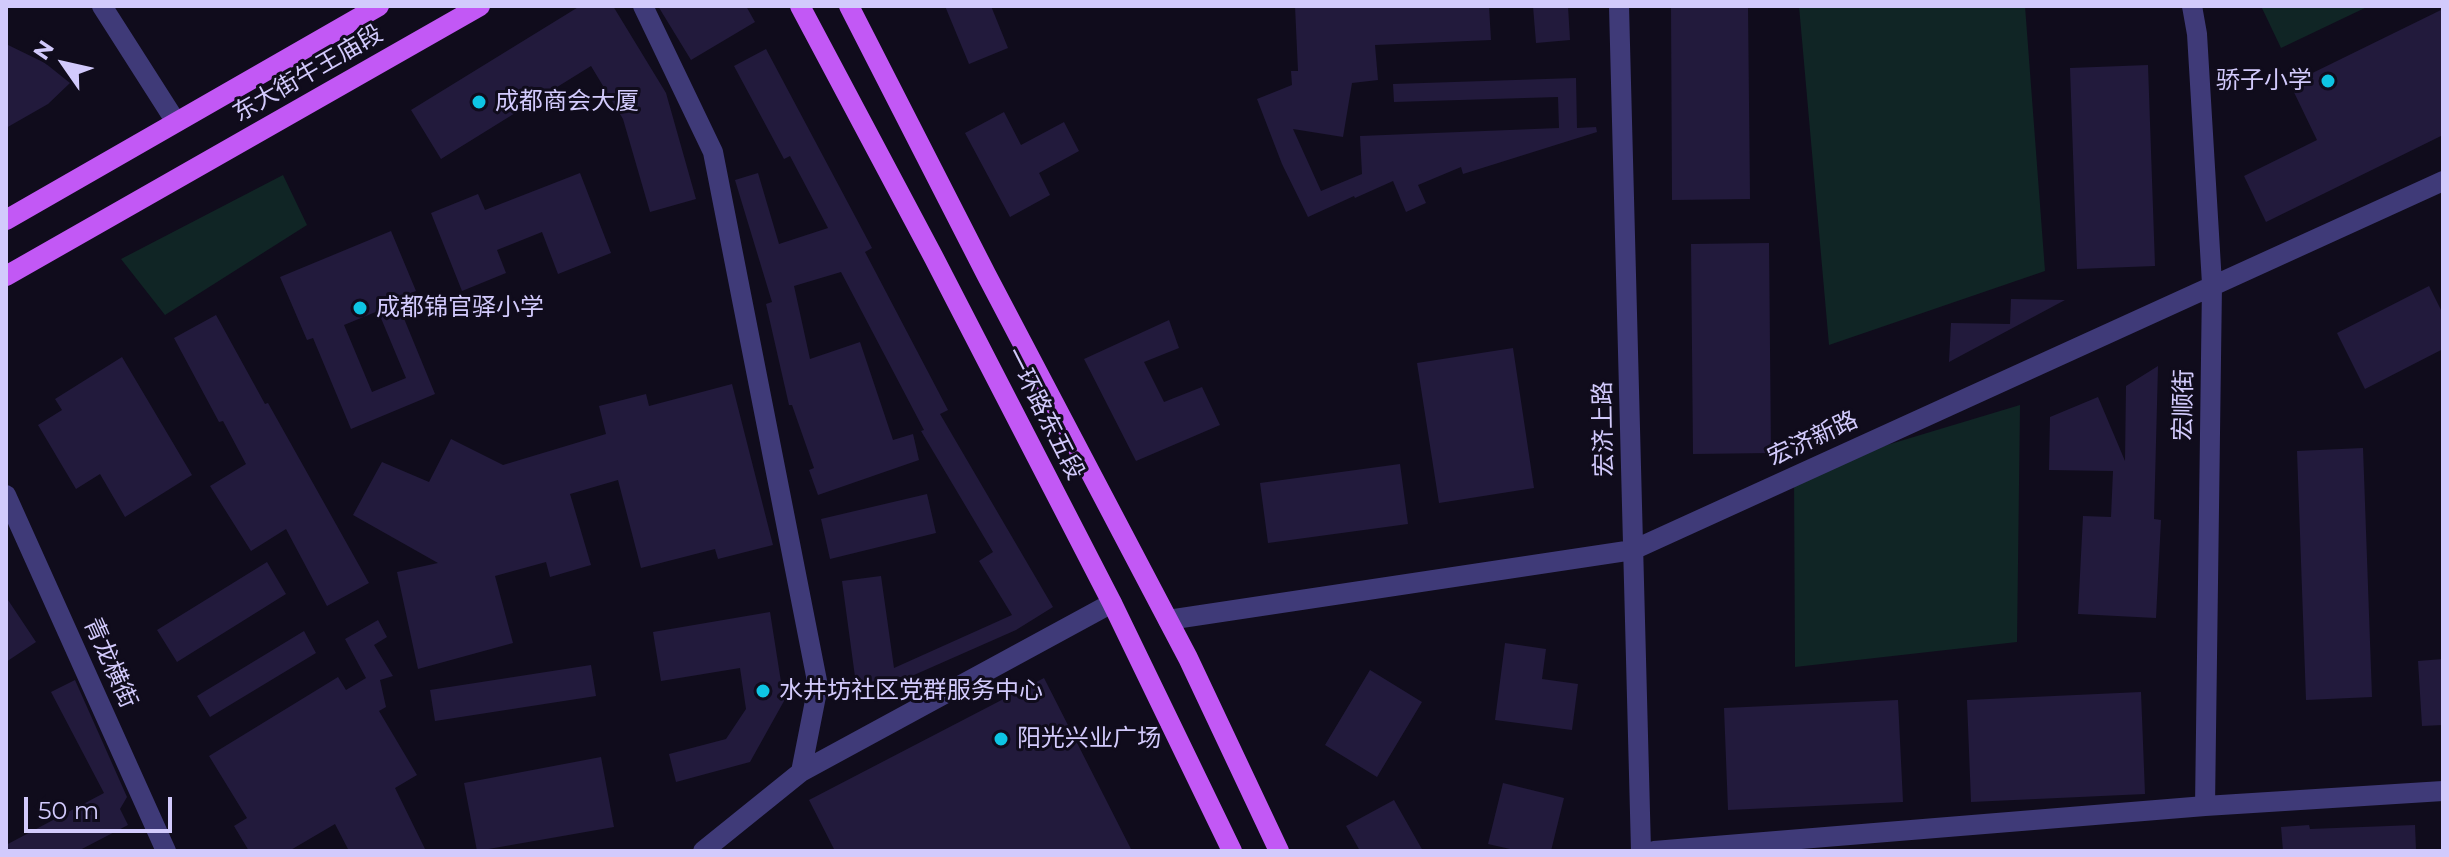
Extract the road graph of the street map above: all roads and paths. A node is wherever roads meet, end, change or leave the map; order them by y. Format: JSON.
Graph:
{"nodes":[{"id":1,"x":102,"y":6,"type":"edge"},
{"id":2,"x":379,"y":6,"type":"edge"},
{"id":3,"x":480,"y":6,"type":"edge"},
{"id":4,"x":643,"y":6,"type":"edge"},
{"id":5,"x":800,"y":6,"type":"edge"},
{"id":6,"x":849,"y":6,"type":"edge"},
{"id":7,"x":1619,"y":6,"type":"edge"},
{"id":8,"x":2192,"y":6,"type":"edge"},
{"id":9,"x":176,"y":122,"type":"junction"},
{"id":10,"x":2443,"y":181,"type":"edge"},
{"id":11,"x":6,"y":220,"type":"edge"},
{"id":12,"x":6,"y":276,"type":"edge"},
{"id":13,"x":2212,"y":284,"type":"junction"},
{"id":14,"x":6,"y":495,"type":"edge"},
{"id":15,"x":1633,"y":550,"type":"junction"},
{"id":16,"x":1112,"y":603,"type":"junction"},
{"id":17,"x":1168,"y":620,"type":"junction"},
{"id":18,"x":801,"y":772,"type":"junction"},
{"id":19,"x":2443,"y":791,"type":"edge"},
{"id":20,"x":2205,"y":806,"type":"junction"},
{"id":21,"x":162,"y":850,"type":"edge"},
{"id":22,"x":703,"y":851,"type":"edge"},
{"id":23,"x":1232,"y":851,"type":"edge"},
{"id":24,"x":1279,"y":851,"type":"edge"},
{"id":25,"x":1641,"y":851,"type":"edge"},
{"id":26,"x":1654,"y":851,"type":"edge"}],
"edges":[{"from":1,"to":9,"type":"street"},
{"from":2,"to":9,"type":"main road","name":"东大街牛王庙段"},
{"from":3,"to":12,"type":"main road","name":"东大街牛王庙段"},
{"from":4,"to":18,"type":"street"},
{"from":5,"to":16,"type":"main road","name":"一环路东五段"},
{"from":6,"to":17,"type":"main road","name":"一环路东五段"},
{"from":7,"to":15,"type":"street","name":"宏济上路"},
{"from":8,"to":13,"type":"street","name":"宏顺街"},
{"from":9,"to":11,"type":"main road","name":"东大街牛王庙段"},
{"from":10,"to":13,"type":"street","name":"宏济新路"},
{"from":13,"to":15,"type":"street","name":"宏济新路"},
{"from":13,"to":20,"type":"street","name":"宏顺街"},
{"from":14,"to":21,"type":"street","name":"青龙横街"},
{"from":15,"to":17,"type":"street","name":"宏济新路"},
{"from":15,"to":25,"type":"street","name":"宏济上路"},
{"from":16,"to":18,"type":"street"},
{"from":16,"to":23,"type":"main road","name":"一环路东五段"},
{"from":17,"to":24,"type":"main road","name":"一环路东五段"},
{"from":18,"to":22,"type":"street"},
{"from":19,"to":20,"type":"street"},
{"from":20,"to":26,"type":"street"}]}
